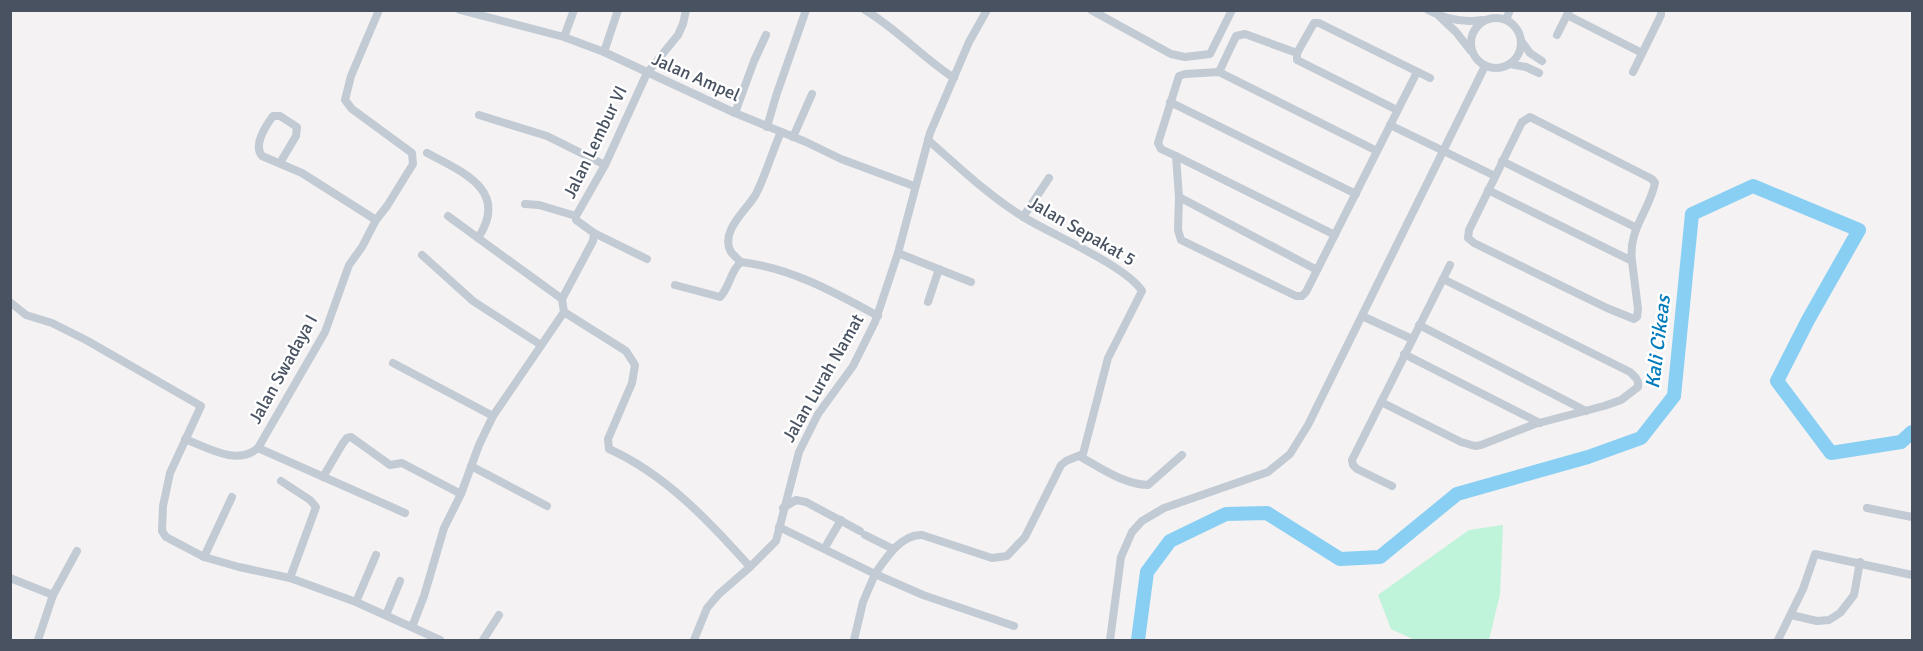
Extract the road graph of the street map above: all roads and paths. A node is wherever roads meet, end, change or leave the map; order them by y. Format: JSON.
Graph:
{"nodes":[{"id":1,"x":379,"y":10,"type":"edge"},
{"id":2,"x":460,"y":10,"type":"edge"},
{"id":3,"x":574,"y":10,"type":"edge"},
{"id":4,"x":618,"y":10,"type":"edge"},
{"id":5,"x":686,"y":10,"type":"edge"},
{"id":6,"x":806,"y":10,"type":"edge"},
{"id":7,"x":865,"y":10,"type":"edge"},
{"id":8,"x":987,"y":10,"type":"edge"},
{"id":9,"x":1091,"y":10,"type":"edge"},
{"id":10,"x":1232,"y":10,"type":"edge"},
{"id":11,"x":1428,"y":10,"type":"edge"},
{"id":12,"x":1510,"y":10,"type":"edge"},
{"id":13,"x":1661,"y":10,"type":"edge"},
{"id":14,"x":1568,"y":13,"type":"edge"},
{"id":15,"x":490,"y":14,"type":"edge"},
{"id":16,"x":1438,"y":16,"type":"junction"},
{"id":17,"x":1486,"y":19,"type":"junction"},
{"id":18,"x":1506,"y":20,"type":"junction"},
{"id":19,"x":766,"y":35,"type":"dead end"},
{"id":20,"x":1557,"y":35,"type":"dead end"},
{"id":21,"x":564,"y":37,"type":"junction"},
{"id":22,"x":1521,"y":40,"type":"junction"},
{"id":23,"x":604,"y":52,"type":"junction"},
{"id":24,"x":1471,"y":52,"type":"junction"},
{"id":25,"x":1297,"y":53,"type":"junction"},
{"id":26,"x":1642,"y":53,"type":"junction"},
{"id":27,"x":1542,"y":61,"type":"dead end"},
{"id":28,"x":1510,"y":64,"type":"junction"},
{"id":29,"x":1485,"y":66,"type":"junction"},
{"id":30,"x":1219,"y":72,"type":"junction"},
{"id":31,"x":1417,"y":72,"type":"junction"},
{"id":32,"x":1633,"y":72,"type":"dead end"},
{"id":33,"x":647,"y":73,"type":"junction"},
{"id":34,"x":1539,"y":73,"type":"dead end"},
{"id":35,"x":954,"y":78,"type":"junction"},
{"id":36,"x":1430,"y":78,"type":"dead end"},
{"id":37,"x":812,"y":94,"type":"dead end"},
{"id":38,"x":1170,"y":102,"type":"junction"},
{"id":39,"x":1397,"y":110,"type":"junction"},
{"id":40,"x":735,"y":113,"type":"junction"},
{"id":41,"x":479,"y":115,"type":"dead end"},
{"id":42,"x":1390,"y":125,"type":"junction"},
{"id":43,"x":767,"y":127,"type":"junction"},
{"id":44,"x":780,"y":132,"type":"junction"},
{"id":45,"x":793,"y":137,"type":"junction"},
{"id":46,"x":928,"y":140,"type":"junction"},
{"id":47,"x":1442,"y":150,"type":"junction"},
{"id":48,"x":1377,"y":151,"type":"junction"},
{"id":49,"x":427,"y":153,"type":"dead end"},
{"id":50,"x":1176,"y":156,"type":"junction"},
{"id":51,"x":1502,"y":161,"type":"junction"},
{"id":52,"x":280,"y":164,"type":"junction"},
{"id":53,"x":605,"y":165,"type":"junction"},
{"id":54,"x":1495,"y":176,"type":"junction"},
{"id":55,"x":1049,"y":178,"type":"dead end"},
{"id":56,"x":914,"y":186,"type":"junction"},
{"id":57,"x":1488,"y":190,"type":"junction"},
{"id":58,"x":1356,"y":194,"type":"junction"},
{"id":59,"x":1179,"y":197,"type":"junction"},
{"id":60,"x":525,"y":204,"type":"dead end"},
{"id":61,"x":448,"y":216,"type":"dead end"},
{"id":62,"x":576,"y":216,"type":"junction"},
{"id":63,"x":1023,"y":217,"type":"junction"},
{"id":64,"x":376,"y":220,"type":"junction"},
{"id":65,"x":1635,"y":227,"type":"junction"},
{"id":66,"x":594,"y":233,"type":"junction"},
{"id":67,"x":1335,"y":235,"type":"junction"},
{"id":68,"x":478,"y":238,"type":"junction"},
{"id":69,"x":898,"y":253,"type":"junction"},
{"id":70,"x":422,"y":255,"type":"dead end"},
{"id":71,"x":647,"y":259,"type":"dead end"},
{"id":72,"x":1632,"y":261,"type":"junction"},
{"id":73,"x":741,"y":262,"type":"junction"},
{"id":74,"x":1450,"y":265,"type":"dead end"},
{"id":75,"x":939,"y":269,"type":"junction"},
{"id":76,"x":1317,"y":270,"type":"junction"},
{"id":77,"x":1443,"y":279,"type":"junction"},
{"id":78,"x":971,"y":282,"type":"dead end"},
{"id":79,"x":675,"y":285,"type":"dead end"},
{"id":80,"x":562,"y":300,"type":"junction"},
{"id":81,"x":10,"y":302,"type":"edge"},
{"id":82,"x":928,"y":302,"type":"dead end"},
{"id":83,"x":564,"y":312,"type":"junction"},
{"id":84,"x":878,"y":316,"type":"junction"},
{"id":85,"x":1362,"y":316,"type":"junction"},
{"id":86,"x":1419,"y":326,"type":"junction"},
{"id":87,"x":1412,"y":339,"type":"junction"},
{"id":88,"x":541,"y":345,"type":"junction"},
{"id":89,"x":1404,"y":354,"type":"junction"},
{"id":90,"x":393,"y":363,"type":"dead end"},
{"id":91,"x":1381,"y":402,"type":"junction"},
{"id":92,"x":1586,"y":411,"type":"junction"},
{"id":93,"x":493,"y":416,"type":"junction"},
{"id":94,"x":1540,"y":423,"type":"junction"},
{"id":95,"x":185,"y":439,"type":"junction"},
{"id":96,"x":258,"y":448,"type":"junction"},
{"id":97,"x":1182,"y":455,"type":"dead end"},
{"id":98,"x":1079,"y":456,"type":"junction"},
{"id":99,"x":471,"y":466,"type":"junction"},
{"id":100,"x":323,"y":477,"type":"junction"},
{"id":101,"x":281,"y":481,"type":"dead end"},
{"id":102,"x":1392,"y":486,"type":"dead end"},
{"id":103,"x":460,"y":494,"type":"junction"},
{"id":104,"x":232,"y":497,"type":"dead end"},
{"id":105,"x":547,"y":506,"type":"dead end"},
{"id":106,"x":783,"y":508,"type":"junction"},
{"id":107,"x":1867,"y":508,"type":"dead end"},
{"id":108,"x":405,"y":513,"type":"dead end"},
{"id":109,"x":1912,"y":517,"type":"edge"},
{"id":110,"x":841,"y":520,"type":"junction"},
{"id":111,"x":779,"y":527,"type":"junction"},
{"id":112,"x":826,"y":544,"type":"dead end"},
{"id":113,"x":893,"y":549,"type":"junction"},
{"id":114,"x":77,"y":551,"type":"dead end"},
{"id":115,"x":376,"y":555,"type":"dead end"},
{"id":116,"x":204,"y":557,"type":"junction"},
{"id":117,"x":1860,"y":562,"type":"junction"},
{"id":118,"x":750,"y":567,"type":"junction"},
{"id":119,"x":875,"y":574,"type":"junction"},
{"id":120,"x":1912,"y":575,"type":"edge"},
{"id":121,"x":10,"y":578,"type":"edge"},
{"id":122,"x":290,"y":578,"type":"junction"},
{"id":123,"x":400,"y":581,"type":"dead end"},
{"id":124,"x":53,"y":595,"type":"junction"},
{"id":125,"x":356,"y":602,"type":"junction"},
{"id":126,"x":386,"y":615,"type":"junction"},
{"id":127,"x":499,"y":615,"type":"dead end"},
{"id":128,"x":1791,"y":615,"type":"junction"},
{"id":129,"x":1014,"y":626,"type":"dead end"},
{"id":130,"x":412,"y":627,"type":"junction"},
{"id":131,"x":38,"y":640,"type":"edge"},
{"id":132,"x":440,"y":640,"type":"edge"},
{"id":133,"x":483,"y":640,"type":"edge"},
{"id":134,"x":694,"y":640,"type":"edge"},
{"id":135,"x":854,"y":640,"type":"edge"},
{"id":136,"x":1110,"y":640,"type":"edge"},
{"id":137,"x":1778,"y":640,"type":"edge"}],
"edges":[{"from":1,"to":64,"type":"street","name":"Jalan Swadaya I"},
{"from":2,"to":15,"type":"street","name":"Jalan Ampel"},
{"from":3,"to":21,"type":"street"},
{"from":4,"to":23,"type":"street"},
{"from":5,"to":33,"type":"street","name":"Jalan Lembur VI"},
{"from":6,"to":43,"type":"street"},
{"from":7,"to":35,"type":"street"},
{"from":8,"to":35,"type":"street","name":"Jalan Lurah Namat"},
{"from":9,"to":10,"type":"street"},
{"from":11,"to":16,"type":"street"},
{"from":12,"to":18,"type":"street"},
{"from":13,"to":26,"type":"street"},
{"from":14,"to":20,"type":"street"},
{"from":14,"to":26,"type":"street"},
{"from":15,"to":21,"type":"street","name":"Jalan Ampel"},
{"from":16,"to":17,"type":"street"},
{"from":16,"to":24,"type":"street"},
{"from":17,"to":18,"type":"street"},
{"from":17,"to":24,"type":"street"},
{"from":18,"to":22,"type":"street"},
{"from":19,"to":40,"type":"street"},
{"from":21,"to":23,"type":"street","name":"Jalan Ampel"},
{"from":22,"to":27,"type":"street"},
{"from":22,"to":28,"type":"street"},
{"from":23,"to":33,"type":"street","name":"Jalan Ampel"},
{"from":24,"to":29,"type":"street"},
{"from":25,"to":30,"type":"street"},
{"from":25,"to":31,"type":"street"},
{"from":25,"to":39,"type":"street"},
{"from":26,"to":32,"type":"street"},
{"from":28,"to":29,"type":"street"},
{"from":28,"to":34,"type":"street"},
{"from":29,"to":47,"type":"street"},
{"from":30,"to":38,"type":"street"},
{"from":30,"to":48,"type":"street"},
{"from":31,"to":36,"type":"street"},
{"from":31,"to":39,"type":"street"},
{"from":33,"to":40,"type":"street","name":"Jalan Ampel"},
{"from":33,"to":53,"type":"street","name":"Jalan Lembur VI"},
{"from":35,"to":46,"type":"street","name":"Jalan Lurah Namat"},
{"from":37,"to":45,"type":"street"},
{"from":38,"to":50,"type":"street"},
{"from":38,"to":58,"type":"street"},
{"from":39,"to":42,"type":"street"},
{"from":40,"to":43,"type":"street","name":"Jalan Ampel"},
{"from":41,"to":53,"type":"street"},
{"from":42,"to":47,"type":"street"},
{"from":42,"to":48,"type":"street"},
{"from":43,"to":44,"type":"street","name":"Jalan Ampel"},
{"from":44,"to":45,"type":"street","name":"Jalan Ampel"},
{"from":44,"to":73,"type":"street"},
{"from":45,"to":56,"type":"street","name":"Jalan Ampel"},
{"from":46,"to":56,"type":"street","name":"Jalan Lurah Namat"},
{"from":46,"to":63,"type":"street","name":"Jalan Sepakat 5"},
{"from":47,"to":54,"type":"street"},
{"from":47,"to":85,"type":"street"},
{"from":48,"to":58,"type":"street"},
{"from":49,"to":68,"type":"street"},
{"from":50,"to":59,"type":"street"},
{"from":50,"to":67,"type":"street"},
{"from":51,"to":54,"type":"street"},
{"from":51,"to":65,"type":"street"},
{"from":51,"to":65,"type":"street"},
{"from":52,"to":52,"type":"street"},
{"from":52,"to":64,"type":"street"},
{"from":53,"to":62,"type":"street","name":"Jalan Lembur VI"},
{"from":54,"to":57,"type":"street"},
{"from":55,"to":63,"type":"street"},
{"from":56,"to":69,"type":"street","name":"Jalan Lurah Namat"},
{"from":57,"to":72,"type":"street"},
{"from":57,"to":72,"type":"street"},
{"from":58,"to":67,"type":"street"},
{"from":59,"to":76,"type":"street"},
{"from":59,"to":76,"type":"street"},
{"from":60,"to":62,"type":"street"},
{"from":61,"to":68,"type":"street"},
{"from":62,"to":66,"type":"street","name":"Jalan Lembur VI"},
{"from":63,"to":98,"type":"street","name":"Jalan Sepakat 5"},
{"from":64,"to":96,"type":"street","name":"Jalan Swadaya I"},
{"from":65,"to":72,"type":"street"},
{"from":66,"to":71,"type":"street","name":"Jalan Lembur VI"},
{"from":66,"to":80,"type":"street"},
{"from":67,"to":76,"type":"street"},
{"from":68,"to":80,"type":"street"},
{"from":69,"to":75,"type":"street"},
{"from":69,"to":84,"type":"street","name":"Jalan Lurah Namat"},
{"from":70,"to":88,"type":"street"},
{"from":73,"to":79,"type":"street"},
{"from":73,"to":84,"type":"street"},
{"from":74,"to":77,"type":"street"},
{"from":75,"to":78,"type":"street"},
{"from":75,"to":82,"type":"street"},
{"from":77,"to":86,"type":"street"},
{"from":77,"to":92,"type":"street"},
{"from":80,"to":83,"type":"street"},
{"from":81,"to":95,"type":"street"},
{"from":83,"to":88,"type":"street"},
{"from":83,"to":118,"type":"street"},
{"from":84,"to":106,"type":"street","name":"Jalan Lurah Namat"},
{"from":85,"to":87,"type":"street"},
{"from":85,"to":136,"type":"street"},
{"from":86,"to":87,"type":"street"},
{"from":86,"to":92,"type":"street"},
{"from":87,"to":89,"type":"street"},
{"from":88,"to":93,"type":"street"},
{"from":89,"to":91,"type":"street"},
{"from":89,"to":94,"type":"street"},
{"from":90,"to":93,"type":"street"},
{"from":91,"to":94,"type":"street"},
{"from":91,"to":102,"type":"street"},
{"from":92,"to":94,"type":"street"},
{"from":93,"to":99,"type":"street"},
{"from":95,"to":96,"type":"street","name":"Jalan Swadaya I"},
{"from":95,"to":116,"type":"street"},
{"from":96,"to":100,"type":"street"},
{"from":97,"to":98,"type":"street"},
{"from":98,"to":113,"type":"street","name":"Jalan Sepakat 5"},
{"from":99,"to":103,"type":"street"},
{"from":99,"to":105,"type":"street"},
{"from":100,"to":103,"type":"street"},
{"from":100,"to":108,"type":"street"},
{"from":101,"to":122,"type":"street"},
{"from":103,"to":130,"type":"street"},
{"from":104,"to":116,"type":"street"},
{"from":106,"to":110,"type":"street"},
{"from":106,"to":111,"type":"street","name":"Jalan Lurah Namat"},
{"from":107,"to":109,"type":"street"},
{"from":110,"to":112,"type":"street"},
{"from":110,"to":113,"type":"street"},
{"from":111,"to":118,"type":"street","name":"Jalan Lurah Namat"},
{"from":111,"to":119,"type":"street"},
{"from":113,"to":119,"type":"street","name":"Jalan Sepakat 5"},
{"from":114,"to":124,"type":"street"},
{"from":115,"to":125,"type":"street"},
{"from":116,"to":122,"type":"street"},
{"from":117,"to":120,"type":"street"},
{"from":117,"to":128,"type":"street"},
{"from":117,"to":128,"type":"street"},
{"from":118,"to":134,"type":"street","name":"Jalan Lurah Namat"},
{"from":119,"to":129,"type":"street"},
{"from":119,"to":135,"type":"street","name":"Jalan Sepakat 5"},
{"from":121,"to":124,"type":"street"},
{"from":122,"to":125,"type":"street"},
{"from":123,"to":126,"type":"street"},
{"from":124,"to":131,"type":"street"},
{"from":125,"to":126,"type":"street"},
{"from":126,"to":130,"type":"street"},
{"from":127,"to":133,"type":"street"},
{"from":128,"to":137,"type":"street"},
{"from":130,"to":132,"type":"street"}]}
